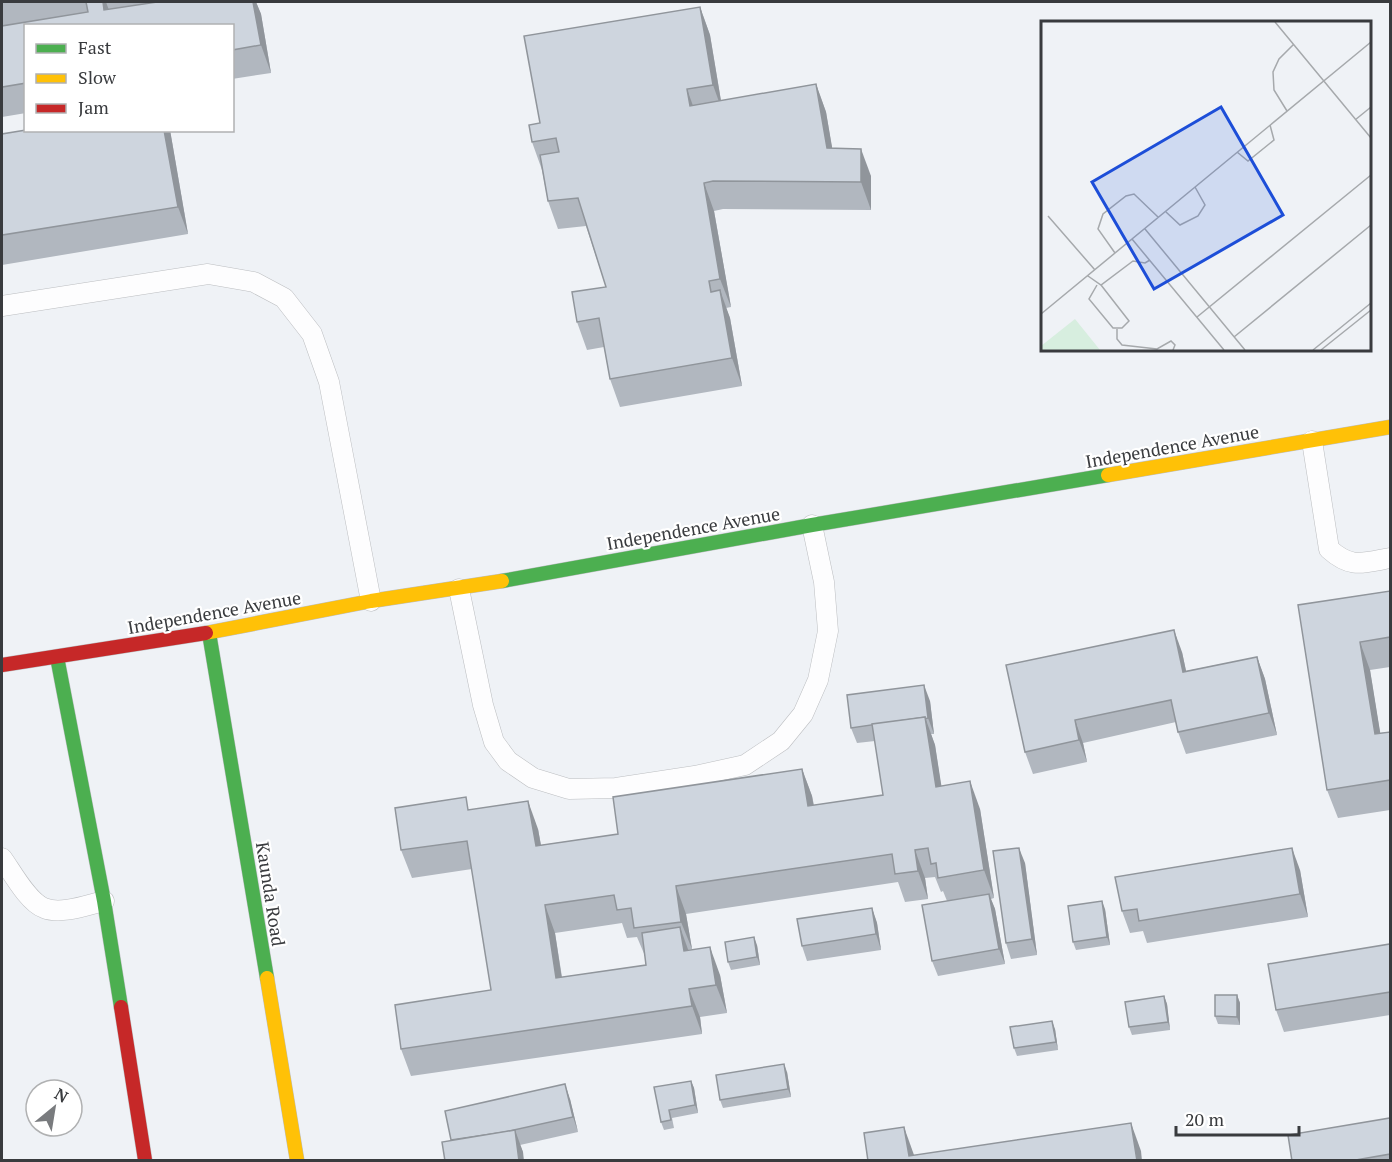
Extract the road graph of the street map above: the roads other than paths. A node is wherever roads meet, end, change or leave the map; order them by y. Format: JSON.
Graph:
{"nodes":[{"id":1,"x":2,"y":306,"type":"edge"},
{"id":2,"x":1390,"y":428,"type":"edge"},
{"id":3,"x":1312,"y":441,"type":"junction"},
{"id":4,"x":812,"y":525,"type":"junction"},
{"id":5,"x":1390,"y":558,"type":"edge"},
{"id":6,"x":459,"y":589,"type":"junction"},
{"id":7,"x":371,"y":600,"type":"junction"},
{"id":8,"x":209,"y":633,"type":"junction"},
{"id":9,"x":57,"y":657,"type":"junction"},
{"id":10,"x":2,"y":665,"type":"edge"},
{"id":11,"x":2,"y":858,"type":"edge"},
{"id":12,"x":104,"y":902,"type":"junction"},
{"id":13,"x":146,"y":1161,"type":"edge"},
{"id":14,"x":297,"y":1161,"type":"edge"}],
"edges":[{"from":1,"to":7,"type":"lane"},
{"from":2,"to":3,"type":"street","name":"Independence Avenue"},
{"from":3,"to":4,"type":"street","name":"Independence Avenue"},
{"from":3,"to":5,"type":"lane"},
{"from":4,"to":6,"type":"street","name":"Independence Avenue"},
{"from":4,"to":6,"type":"lane"},
{"from":6,"to":7,"type":"street","name":"Independence Avenue"},
{"from":7,"to":8,"type":"street","name":"Independence Avenue"},
{"from":8,"to":9,"type":"street","name":"Independence Avenue"},
{"from":8,"to":14,"type":"street","name":"Kaunda Road"},
{"from":9,"to":10,"type":"street","name":"Independence Avenue"},
{"from":9,"to":12,"type":"street"},
{"from":11,"to":12,"type":"lane"},
{"from":12,"to":13,"type":"street"}]}
